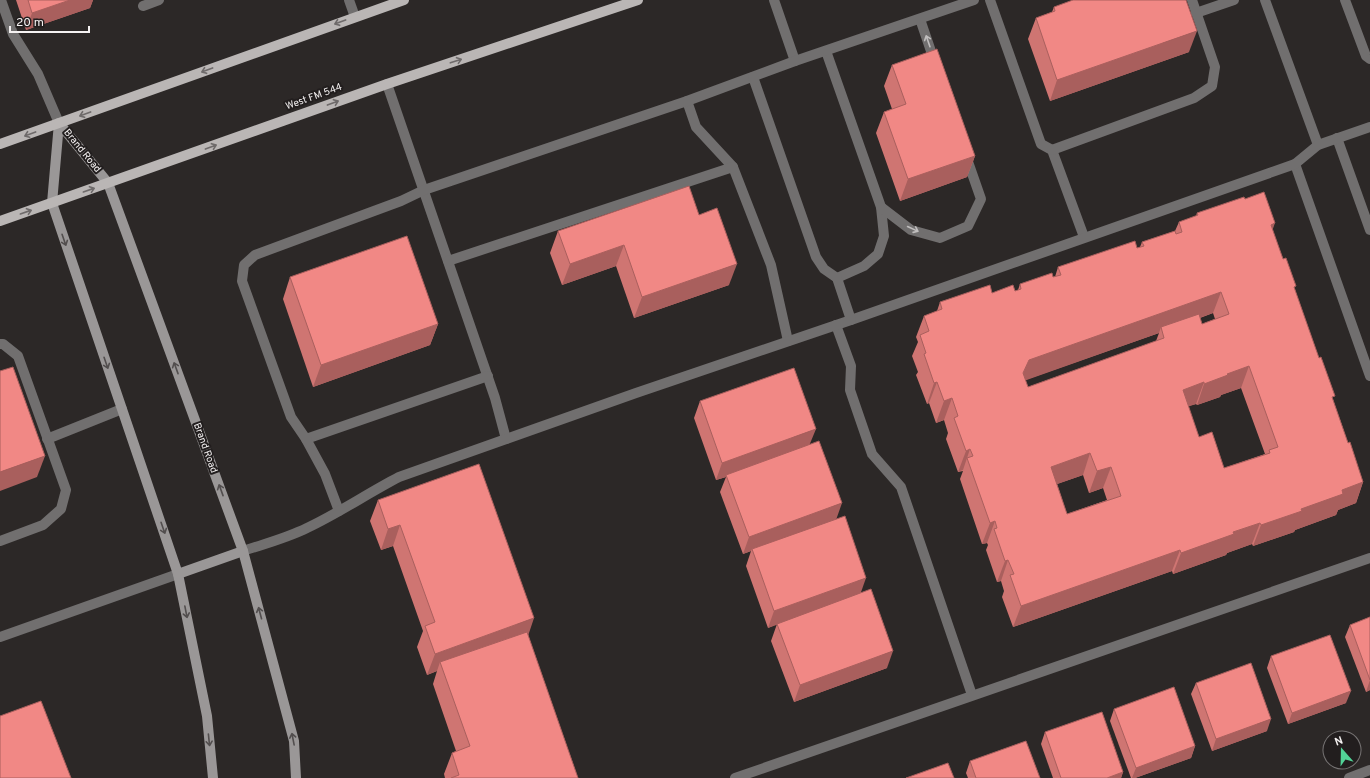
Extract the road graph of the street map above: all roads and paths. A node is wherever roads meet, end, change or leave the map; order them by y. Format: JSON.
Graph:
{"nodes":[{"id":1,"x":1,"y":0,"type":"edge"},
{"id":2,"x":159,"y":0,"type":"edge"},
{"id":3,"x":349,"y":0,"type":"edge"},
{"id":4,"x":404,"y":0,"type":"edge"},
{"id":5,"x":638,"y":0,"type":"edge"},
{"id":6,"x":774,"y":0,"type":"edge"},
{"id":7,"x":974,"y":0,"type":"edge"},
{"id":8,"x":990,"y":0,"type":"edge"},
{"id":9,"x":1192,"y":0,"type":"edge"},
{"id":10,"x":1234,"y":0,"type":"edge"},
{"id":11,"x":1265,"y":0,"type":"edge"},
{"id":12,"x":1345,"y":0,"type":"edge"},
{"id":13,"x":143,"y":6,"type":"dead end"},
{"id":14,"x":1196,"y":13,"type":"junction"},
{"id":15,"x":355,"y":17,"type":"junction"},
{"id":16,"x":920,"y":19,"type":"junction"},
{"id":17,"x":826,"y":51,"type":"junction"},
{"id":18,"x":1370,"y":59,"type":"edge"},
{"id":19,"x":795,"y":61,"type":"junction"},
{"id":20,"x":938,"y":72,"type":"edge"},
{"id":21,"x":753,"y":77,"type":"junction"},
{"id":22,"x":387,"y":84,"type":"junction"},
{"id":23,"x":687,"y":101,"type":"junction"},
{"id":24,"x":59,"y":123,"type":"junction"},
{"id":25,"x":1370,"y":127,"type":"edge"},
{"id":26,"x":1337,"y":138,"type":"junction"},
{"id":27,"x":0,"y":144,"type":"edge"},
{"id":28,"x":1318,"y":145,"type":"junction"},
{"id":29,"x":963,"y":147,"type":"edge"},
{"id":30,"x":1052,"y":150,"type":"junction"},
{"id":31,"x":1295,"y":164,"type":"junction"},
{"id":32,"x":734,"y":167,"type":"junction"},
{"id":33,"x":108,"y":183,"type":"junction"},
{"id":34,"x":424,"y":190,"type":"junction"},
{"id":35,"x":52,"y":203,"type":"junction"},
{"id":36,"x":881,"y":207,"type":"junction"},
{"id":37,"x":1368,"y":218,"type":"edge"},
{"id":38,"x":0,"y":221,"type":"edge"},
{"id":39,"x":1370,"y":230,"type":"edge"},
{"id":40,"x":1084,"y":237,"type":"junction"},
{"id":41,"x":448,"y":262,"type":"junction"},
{"id":42,"x":837,"y":278,"type":"junction"},
{"id":43,"x":852,"y":320,"type":"junction"},
{"id":44,"x":836,"y":325,"type":"junction"},
{"id":45,"x":788,"y":341,"type":"junction"},
{"id":46,"x":0,"y":344,"type":"edge"},
{"id":47,"x":488,"y":376,"type":"junction"},
{"id":48,"x":1370,"y":376,"type":"edge"},
{"id":49,"x":122,"y":409,"type":"junction"},
{"id":50,"x":47,"y":439,"type":"junction"},
{"id":51,"x":306,"y":439,"type":"junction"},
{"id":52,"x":506,"y":439,"type":"junction"},
{"id":53,"x":339,"y":511,"type":"junction"},
{"id":54,"x":0,"y":541,"type":"edge"},
{"id":55,"x":244,"y":551,"type":"junction"},
{"id":56,"x":1370,"y":558,"type":"edge"},
{"id":57,"x":178,"y":574,"type":"junction"},
{"id":58,"x":0,"y":637,"type":"edge"},
{"id":59,"x":972,"y":695,"type":"junction"},
{"id":60,"x":1370,"y":770,"type":"edge"},
{"id":61,"x":214,"y":778,"type":"edge"},
{"id":62,"x":296,"y":778,"type":"edge"},
{"id":63,"x":735,"y":778,"type":"edge"},
{"id":64,"x":1349,"y":778,"type":"edge"}],
"edges":[{"from":1,"to":24,"type":"street"},
{"from":2,"to":13,"type":"street"},
{"from":3,"to":15,"type":"street"},
{"from":4,"to":15,"type":"main road"},
{"from":22,"to":5,"type":"main road","name":"West FM 544","one_way":true},
{"from":6,"to":19,"type":"street"},
{"from":7,"to":16,"type":"street"},
{"from":8,"to":30,"type":"street"},
{"from":9,"to":14,"type":"street"},
{"from":10,"to":14,"type":"street"},
{"from":11,"to":28,"type":"street"},
{"from":12,"to":18,"type":"street"},
{"from":14,"to":30,"type":"street"},
{"from":15,"to":24,"type":"main road","one_way":true},
{"from":16,"to":17,"type":"street"},
{"from":20,"to":16,"type":"street","one_way":true},
{"from":17,"to":19,"type":"street"},
{"from":17,"to":36,"type":"street"},
{"from":19,"to":21,"type":"street"},
{"from":21,"to":23,"type":"street"},
{"from":21,"to":42,"type":"street"},
{"from":33,"to":22,"type":"main road","name":"West FM 544","one_way":true},
{"from":22,"to":34,"type":"street"},
{"from":23,"to":32,"type":"street"},
{"from":23,"to":34,"type":"street"},
{"from":24,"to":27,"type":"main road","one_way":true},
{"from":24,"to":33,"type":"main road","name":"Brand Road"},
{"from":24,"to":35,"type":"main road","name":"Brand Road"},
{"from":25,"to":26,"type":"street"},
{"from":26,"to":28,"type":"street"},
{"from":26,"to":37,"type":"street"},
{"from":28,"to":31,"type":"street"},
{"from":36,"to":29,"type":"street","one_way":true},
{"from":30,"to":40,"type":"street"},
{"from":31,"to":40,"type":"street"},
{"from":31,"to":48,"type":"street"},
{"from":32,"to":41,"type":"street"},
{"from":32,"to":45,"type":"street"},
{"from":35,"to":33,"type":"main road","name":"West FM 544","one_way":true},
{"from":55,"to":33,"type":"main road","name":"Brand Road","one_way":true},
{"from":34,"to":41,"type":"street"},
{"from":34,"to":51,"type":"street"},
{"from":38,"to":35,"type":"main road","name":"West FM 544","one_way":true},
{"from":35,"to":49,"type":"main road","name":"Brand Road","one_way":true},
{"from":36,"to":42,"type":"street"},
{"from":37,"to":39,"type":"street"},
{"from":40,"to":43,"type":"street"},
{"from":41,"to":47,"type":"street"},
{"from":42,"to":43,"type":"street"},
{"from":43,"to":44,"type":"street"},
{"from":44,"to":45,"type":"street"},
{"from":44,"to":59,"type":"street"},
{"from":45,"to":52,"type":"street"},
{"from":46,"to":50,"type":"street"},
{"from":47,"to":51,"type":"street"},
{"from":47,"to":52,"type":"street"},
{"from":49,"to":50,"type":"street"},
{"from":49,"to":57,"type":"main road","name":"Brand Road","one_way":true},
{"from":50,"to":54,"type":"street"},
{"from":51,"to":53,"type":"street"},
{"from":52,"to":53,"type":"street"},
{"from":53,"to":55,"type":"street"},
{"from":55,"to":57,"type":"main road"},
{"from":62,"to":55,"type":"main road","name":"Brand Road","one_way":true},
{"from":56,"to":59,"type":"street"},
{"from":57,"to":58,"type":"street"},
{"from":57,"to":61,"type":"main road","name":"Brand Road","one_way":true},
{"from":59,"to":63,"type":"street"},
{"from":60,"to":64,"type":"street"}]}
